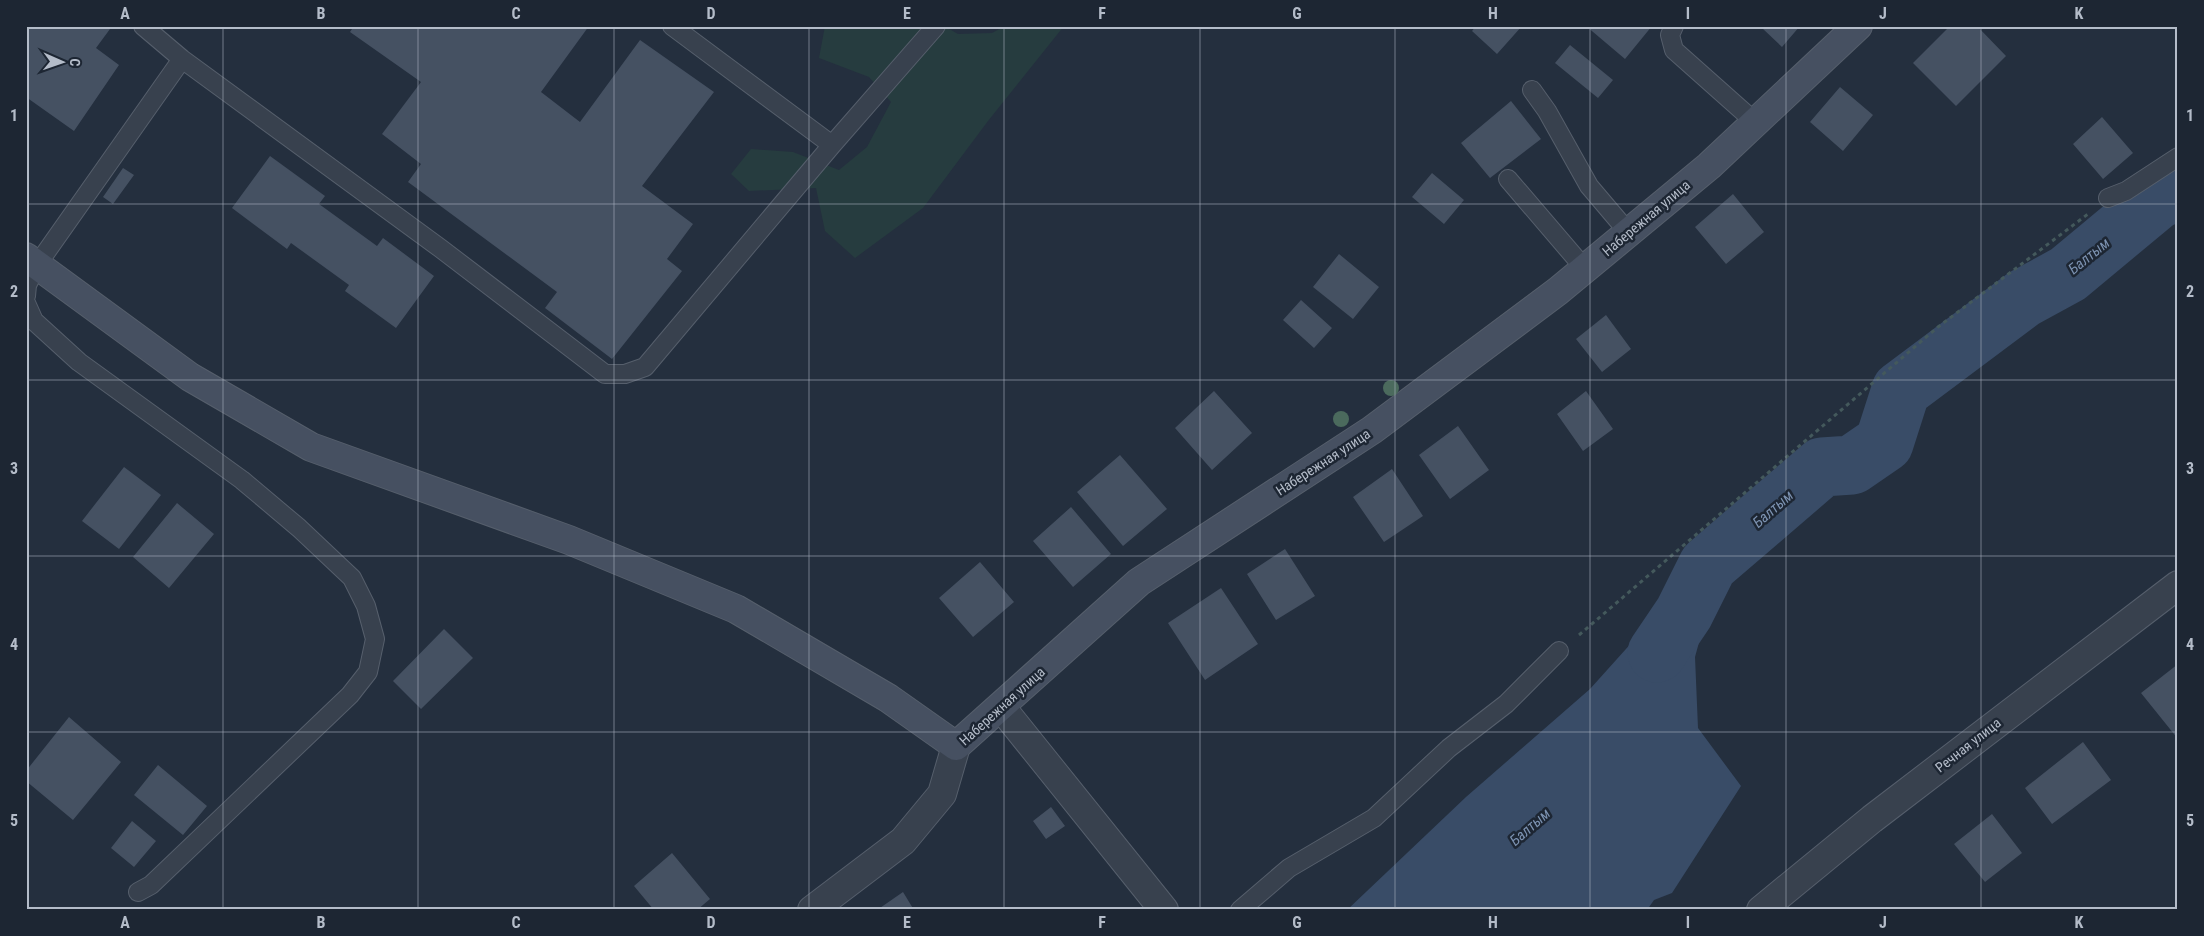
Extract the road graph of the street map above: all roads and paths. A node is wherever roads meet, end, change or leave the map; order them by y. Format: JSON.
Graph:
{"nodes":[{"id":1,"x":143,"y":26,"type":"edge"},
{"id":2,"x":672,"y":26,"type":"edge"},
{"id":3,"x":936,"y":26,"type":"edge"},
{"id":4,"x":1674,"y":26,"type":"edge"},
{"id":5,"x":1858,"y":26,"type":"edge"},
{"id":6,"x":182,"y":59,"type":"junction"},
{"id":7,"x":1532,"y":90,"type":"dead end"},
{"id":8,"x":1755,"y":122,"type":"junction"},
{"id":9,"x":832,"y":145,"type":"junction"},
{"id":10,"x":2178,"y":157,"type":"edge"},
{"id":11,"x":1508,"y":179,"type":"dead end"},
{"id":12,"x":2108,"y":198,"type":"joint"},
{"id":13,"x":1628,"y":232,"type":"junction"},
{"id":14,"x":32,"y":261,"type":"edge"},
{"id":15,"x":1585,"y":269,"type":"junction"},
{"id":16,"x":26,"y":296,"type":"edge"},
{"id":17,"x":26,"y":303,"type":"edge"},
{"id":18,"x":2178,"y":585,"type":"edge"},
{"id":19,"x":1559,"y":651,"type":"joint"},
{"id":20,"x":1002,"y":707,"type":"junction"},
{"id":21,"x":956,"y":746,"type":"junction"},
{"id":22,"x":138,"y":892,"type":"dead end"},
{"id":23,"x":812,"y":910,"type":"edge"},
{"id":24,"x":1164,"y":910,"type":"edge"},
{"id":25,"x":1240,"y":910,"type":"edge"},
{"id":26,"x":1761,"y":910,"type":"edge"}],
"edges":[{"from":1,"to":6,"type":"lane"},
{"from":2,"to":9,"type":"lane"},
{"from":3,"to":9,"type":"lane"},
{"from":4,"to":8,"type":"lane"},
{"from":5,"to":8,"type":"street","name":"Набережная улица"},
{"from":6,"to":9,"type":"lane"},
{"from":6,"to":14,"type":"lane"},
{"from":7,"to":13,"type":"lane"},
{"from":8,"to":13,"type":"street","name":"Набережная улица"},
{"from":10,"to":12,"type":"lane"},
{"from":11,"to":15,"type":"lane"},
{"from":12,"to":19,"type":"path"},
{"from":13,"to":15,"type":"street","name":"Набережная улица"},
{"from":14,"to":16,"type":"lane"},
{"from":14,"to":21,"type":"street"},
{"from":15,"to":20,"type":"street","name":"Набережная улица"},
{"from":17,"to":22,"type":"lane"},
{"from":18,"to":26,"type":"street","name":"Речная улица"},
{"from":19,"to":25,"type":"lane"},
{"from":20,"to":21,"type":"street","name":"Набережная улица"},
{"from":20,"to":24,"type":"street"},
{"from":21,"to":23,"type":"street","name":"Набережная улица"}]}
